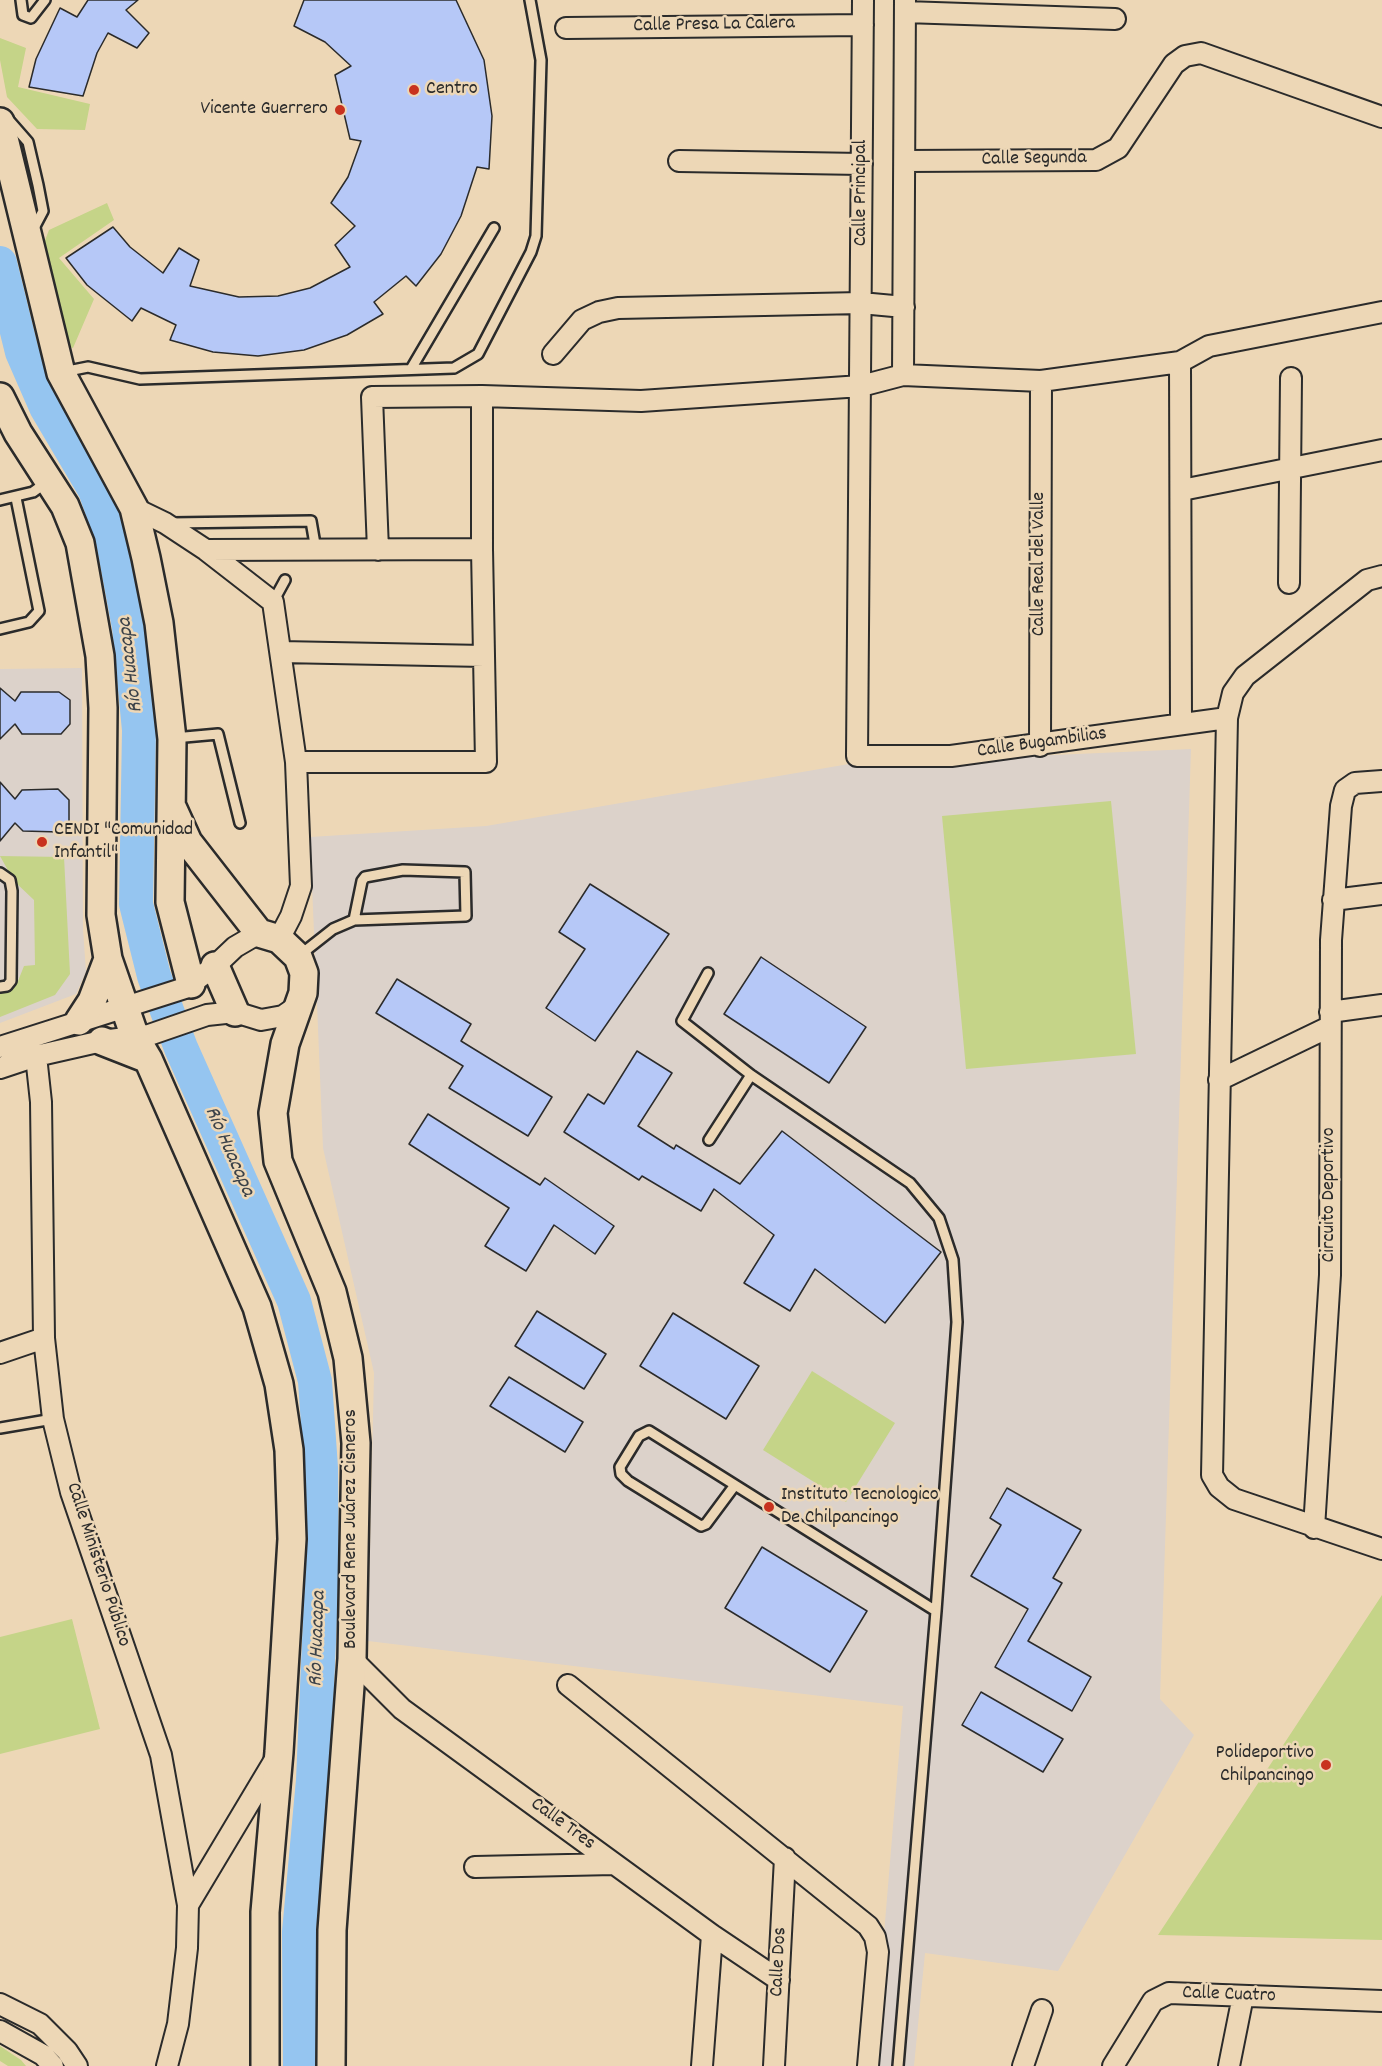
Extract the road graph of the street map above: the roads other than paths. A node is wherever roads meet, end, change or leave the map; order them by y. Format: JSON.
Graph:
{"nodes":[{"id":1,"x":21,"y":0,"type":"edge"},
{"id":2,"x":45,"y":0,"type":"edge"},
{"id":3,"x":530,"y":0,"type":"edge"},
{"id":4,"x":862,"y":0,"type":"edge"},
{"id":5,"x":905,"y":6,"type":"edge"},
{"id":6,"x":1115,"y":19,"type":"dead end"},
{"id":7,"x":862,"y":25,"type":"junction"},
{"id":8,"x":566,"y":28,"type":"dead end"},
{"id":9,"x":0,"y":111,"type":"edge"},
{"id":10,"x":1382,"y":117,"type":"edge"},
{"id":11,"x":0,"y":122,"type":"edge"},
{"id":12,"x":679,"y":161,"type":"dead end"},
{"id":13,"x":905,"y":161,"type":"junction"},
{"id":14,"x":862,"y":164,"type":"junction"},
{"id":15,"x":494,"y":228,"type":"dead end"},
{"id":16,"x":28,"y":240,"type":"junction"},
{"id":17,"x":861,"y":303,"type":"junction"},
{"id":18,"x":904,"y":307,"type":"junction"},
{"id":19,"x":1382,"y":312,"type":"edge"},
{"id":20,"x":554,"y":354,"type":"dead end"},
{"id":21,"x":1180,"y":362,"type":"junction"},
{"id":22,"x":411,"y":369,"type":"junction"},
{"id":23,"x":61,"y":373,"type":"junction"},
{"id":24,"x":903,"y":375,"type":"junction"},
{"id":25,"x":1291,"y":378,"type":"dead end"},
{"id":26,"x":1041,"y":381,"type":"junction"},
{"id":27,"x":861,"y":386,"type":"junction"},
{"id":28,"x":482,"y":396,"type":"junction"},
{"id":29,"x":0,"y":397,"type":"edge"},
{"id":30,"x":1382,"y":450,"type":"edge"},
{"id":31,"x":1288,"y":468,"type":"junction"},
{"id":32,"x":48,"y":481,"type":"junction"},
{"id":33,"x":1182,"y":490,"type":"junction"},
{"id":34,"x":16,"y":498,"type":"junction"},
{"id":35,"x":0,"y":500,"type":"edge"},
{"id":36,"x":134,"y":508,"type":"junction"},
{"id":37,"x":165,"y":523,"type":"junction"},
{"id":38,"x":482,"y":549,"type":"junction"},
{"id":39,"x":206,"y":550,"type":"junction"},
{"id":40,"x":316,"y":550,"type":"junction"},
{"id":41,"x":378,"y":550,"type":"junction"},
{"id":42,"x":1382,"y":576,"type":"edge"},
{"id":43,"x":285,"y":580,"type":"dead end"},
{"id":44,"x":1289,"y":583,"type":"dead end"},
{"id":45,"x":273,"y":602,"type":"junction"},
{"id":46,"x":0,"y":629,"type":"edge"},
{"id":47,"x":281,"y":652,"type":"junction"},
{"id":48,"x":484,"y":656,"type":"junction"},
{"id":49,"x":1227,"y":718,"type":"junction"},
{"id":50,"x":1180,"y":724,"type":"junction"},
{"id":51,"x":172,"y":739,"type":"junction"},
{"id":52,"x":1040,"y":746,"type":"junction"},
{"id":53,"x":857,"y":756,"type":"joint"},
{"id":54,"x":296,"y":762,"type":"junction"},
{"id":55,"x":1382,"y":781,"type":"edge"},
{"id":56,"x":173,"y":809,"type":"junction"},
{"id":57,"x":240,"y":823,"type":"dead end"},
{"id":58,"x":0,"y":873,"type":"edge"},
{"id":59,"x":1382,"y":894,"type":"edge"},
{"id":60,"x":1333,"y":900,"type":"junction"},
{"id":61,"x":354,"y":920,"type":"junction"},
{"id":62,"x":279,"y":943,"type":"junction"},
{"id":63,"x":108,"y":959,"type":"junction"},
{"id":64,"x":215,"y":966,"type":"junction"},
{"id":65,"x":708,"y":973,"type":"dead end"},
{"id":66,"x":188,"y":986,"type":"junction"},
{"id":67,"x":0,"y":987,"type":"edge"},
{"id":68,"x":1382,"y":1005,"type":"edge"},
{"id":69,"x":130,"y":1006,"type":"junction"},
{"id":70,"x":296,"y":1006,"type":"junction"},
{"id":71,"x":235,"y":1012,"type":"junction"},
{"id":72,"x":1329,"y":1019,"type":"junction"},
{"id":73,"x":79,"y":1021,"type":"junction"},
{"id":74,"x":102,"y":1041,"type":"joint"},
{"id":75,"x":144,"y":1044,"type":"junction"},
{"id":76,"x":0,"y":1047,"type":"edge"},
{"id":77,"x":36,"y":1056,"type":"junction"},
{"id":78,"x":0,"y":1068,"type":"edge"},
{"id":79,"x":751,"y":1075,"type":"junction"},
{"id":80,"x":1219,"y":1080,"type":"junction"},
{"id":81,"x":709,"y":1140,"type":"dead end"},
{"id":82,"x":44,"y":1338,"type":"junction"},
{"id":83,"x":0,"y":1353,"type":"edge"},
{"id":84,"x":53,"y":1419,"type":"junction"},
{"id":85,"x":0,"y":1428,"type":"edge"},
{"id":86,"x":735,"y":1485,"type":"junction"},
{"id":87,"x":1314,"y":1528,"type":"junction"},
{"id":88,"x":1382,"y":1549,"type":"edge"},
{"id":89,"x":936,"y":1611,"type":"junction"},
{"id":90,"x":352,"y":1659,"type":"junction"},
{"id":91,"x":568,"y":1686,"type":"dead end"},
{"id":92,"x":279,"y":1752,"type":"junction"},
{"id":93,"x":785,"y":1858,"type":"junction"},
{"id":94,"x":614,"y":1863,"type":"junction"},
{"id":95,"x":475,"y":1867,"type":"dead end"},
{"id":96,"x":188,"y":1905,"type":"junction"},
{"id":97,"x":712,"y":1935,"type":"junction"},
{"id":98,"x":780,"y":1980,"type":"junction"},
{"id":99,"x":1243,"y":1996,"type":"junction"},
{"id":100,"x":1382,"y":2001,"type":"edge"},
{"id":101,"x":0,"y":2004,"type":"edge"},
{"id":102,"x":1042,"y":2010,"type":"dead end"},
{"id":103,"x":0,"y":2031,"type":"edge"},
{"id":104,"x":53,"y":2066,"type":"edge"},
{"id":105,"x":77,"y":2066,"type":"edge"},
{"id":106,"x":167,"y":2066,"type":"edge"},
{"id":107,"x":265,"y":2066,"type":"edge"},
{"id":108,"x":331,"y":2066,"type":"edge"},
{"id":109,"x":702,"y":2066,"type":"edge"},
{"id":110,"x":774,"y":2066,"type":"edge"},
{"id":111,"x":868,"y":2066,"type":"edge"},
{"id":112,"x":898,"y":2066,"type":"edge"},
{"id":113,"x":1023,"y":2066,"type":"edge"},
{"id":114,"x":1113,"y":2066,"type":"edge"},
{"id":115,"x":1229,"y":2066,"type":"edge"}],
"edges":[{"from":1,"to":2,"type":"lane"},
{"from":3,"to":22,"type":"lane"},
{"from":4,"to":7,"type":"street","name":"Calle Principal"},
{"from":5,"to":6,"type":"street"},
{"from":5,"to":13,"type":"street"},
{"from":7,"to":8,"type":"street","name":"Calle Presa La Calera"},
{"from":7,"to":14,"type":"street","name":"Calle Principal"},
{"from":9,"to":16,"type":"lane"},
{"from":10,"to":13,"type":"street","name":"Calle Segunda"},
{"from":11,"to":16,"type":"main road","name":"Boulevard Rene Juárez Cisneros"},
{"from":12,"to":14,"type":"street"},
{"from":13,"to":18,"type":"street"},
{"from":14,"to":17,"type":"street","name":"Calle Principal"},
{"from":15,"to":22,"type":"lane"},
{"from":16,"to":23,"type":"main road","name":"Boulevard Rene Juárez Cisneros"},
{"from":17,"to":18,"type":"street"},
{"from":17,"to":20,"type":"street"},
{"from":17,"to":27,"type":"street","name":"Calle Principal"},
{"from":18,"to":24,"type":"street"},
{"from":19,"to":21,"type":"street"},
{"from":21,"to":26,"type":"street"},
{"from":21,"to":33,"type":"street"},
{"from":22,"to":23,"type":"lane"},
{"from":23,"to":36,"type":"main road","name":"Boulevard Rene Juárez Cisneros"},
{"from":24,"to":26,"type":"street"},
{"from":24,"to":27,"type":"street"},
{"from":25,"to":31,"type":"street"},
{"from":26,"to":52,"type":"street","name":"Calle Real del Valle"},
{"from":27,"to":28,"type":"street"},
{"from":27,"to":53,"type":"street","name":"Calle Principal"},
{"from":28,"to":38,"type":"street"},
{"from":28,"to":41,"type":"street"},
{"from":29,"to":32,"type":"main road"},
{"from":30,"to":31,"type":"street"},
{"from":31,"to":33,"type":"street"},
{"from":31,"to":44,"type":"street"},
{"from":32,"to":34,"type":"lane"},
{"from":32,"to":63,"type":"main road"},
{"from":33,"to":50,"type":"street"},
{"from":34,"to":35,"type":"lane"},
{"from":34,"to":46,"type":"lane"},
{"from":36,"to":37,"type":"street"},
{"from":36,"to":51,"type":"main road","name":"Boulevard Rene Juárez Cisneros"},
{"from":37,"to":39,"type":"street"},
{"from":37,"to":40,"type":"lane"},
{"from":38,"to":41,"type":"street"},
{"from":38,"to":48,"type":"street"},
{"from":39,"to":40,"type":"street"},
{"from":39,"to":45,"type":"street"},
{"from":40,"to":41,"type":"street"},
{"from":42,"to":49,"type":"street"},
{"from":43,"to":45,"type":"lane"},
{"from":45,"to":47,"type":"street"},
{"from":47,"to":48,"type":"street"},
{"from":47,"to":54,"type":"street"},
{"from":48,"to":54,"type":"street"},
{"from":49,"to":50,"type":"street","name":"Calle Bugambilias"},
{"from":49,"to":80,"type":"street"},
{"from":50,"to":52,"type":"street","name":"Calle Bugambilias"},
{"from":51,"to":56,"type":"main road","name":"Boulevard Rene Juárez Cisneros"},
{"from":51,"to":57,"type":"lane"},
{"from":52,"to":53,"type":"street","name":"Calle Bugambilias"},
{"from":54,"to":62,"type":"street"},
{"from":55,"to":60,"type":"street","name":"Circuito Deportivo"},
{"from":56,"to":62,"type":"main road","name":"Boulevard Rene Juárez Cisneros"},
{"from":56,"to":66,"type":"main road","name":"Boulevard Rene Juárez Cisneros"},
{"from":58,"to":67,"type":"lane"},
{"from":59,"to":60,"type":"street"},
{"from":60,"to":72,"type":"street","name":"Circuito Deportivo"},
{"from":61,"to":61,"type":"lane"},
{"from":61,"to":62,"type":"lane"},
{"from":62,"to":64,"type":"street"},
{"from":62,"to":70,"type":"main road","name":"Boulevard Rene Juárez Cisneros"},
{"from":63,"to":69,"type":"main road"},
{"from":63,"to":73,"type":"main road"},
{"from":64,"to":66,"type":"street"},
{"from":64,"to":71,"type":"main road"},
{"from":65,"to":79,"type":"lane"},
{"from":66,"to":69,"type":"street"},
{"from":68,"to":72,"type":"street"},
{"from":69,"to":73,"type":"street"},
{"from":69,"to":75,"type":"main road"},
{"from":70,"to":71,"type":"street"},
{"from":70,"to":90,"type":"main road","name":"Boulevard Rene Juárez Cisneros"},
{"from":71,"to":75,"type":"street"},
{"from":72,"to":80,"type":"street"},
{"from":72,"to":87,"type":"street","name":"Circuito Deportivo"},
{"from":73,"to":76,"type":"street"},
{"from":74,"to":75,"type":"main road"},
{"from":74,"to":77,"type":"street"},
{"from":75,"to":92,"type":"main road"},
{"from":77,"to":78,"type":"street"},
{"from":77,"to":82,"type":"street","name":"Calle Ministerio Público"},
{"from":79,"to":81,"type":"lane"},
{"from":79,"to":89,"type":"lane"},
{"from":80,"to":87,"type":"street"},
{"from":82,"to":83,"type":"street"},
{"from":82,"to":84,"type":"street","name":"Calle Ministerio Público"},
{"from":84,"to":85,"type":"lane"},
{"from":84,"to":96,"type":"street","name":"Calle Ministerio Público"},
{"from":86,"to":86,"type":"lane"},
{"from":86,"to":89,"type":"lane"},
{"from":87,"to":88,"type":"street"},
{"from":89,"to":112,"type":"lane"},
{"from":90,"to":94,"type":"street","name":"Calle Tres"},
{"from":90,"to":108,"type":"main road","name":"Boulevard Rene Juárez Cisneros"},
{"from":91,"to":93,"type":"street"},
{"from":92,"to":96,"type":"street"},
{"from":92,"to":107,"type":"main road"},
{"from":93,"to":98,"type":"street","name":"Calle Dos"},
{"from":93,"to":111,"type":"street"},
{"from":94,"to":95,"type":"street"},
{"from":94,"to":97,"type":"street","name":"Calle Tres"},
{"from":96,"to":106,"type":"street","name":"Calle Ministerio Público"},
{"from":97,"to":98,"type":"street","name":"Calle Tres"},
{"from":97,"to":109,"type":"street"},
{"from":98,"to":110,"type":"street","name":"Calle Dos"},
{"from":99,"to":100,"type":"street","name":"Calle Cuatro"},
{"from":99,"to":114,"type":"street","name":"Calle Cuatro"},
{"from":99,"to":115,"type":"street"},
{"from":101,"to":105,"type":"street"},
{"from":102,"to":113,"type":"street"},
{"from":103,"to":104,"type":"street"}]}
